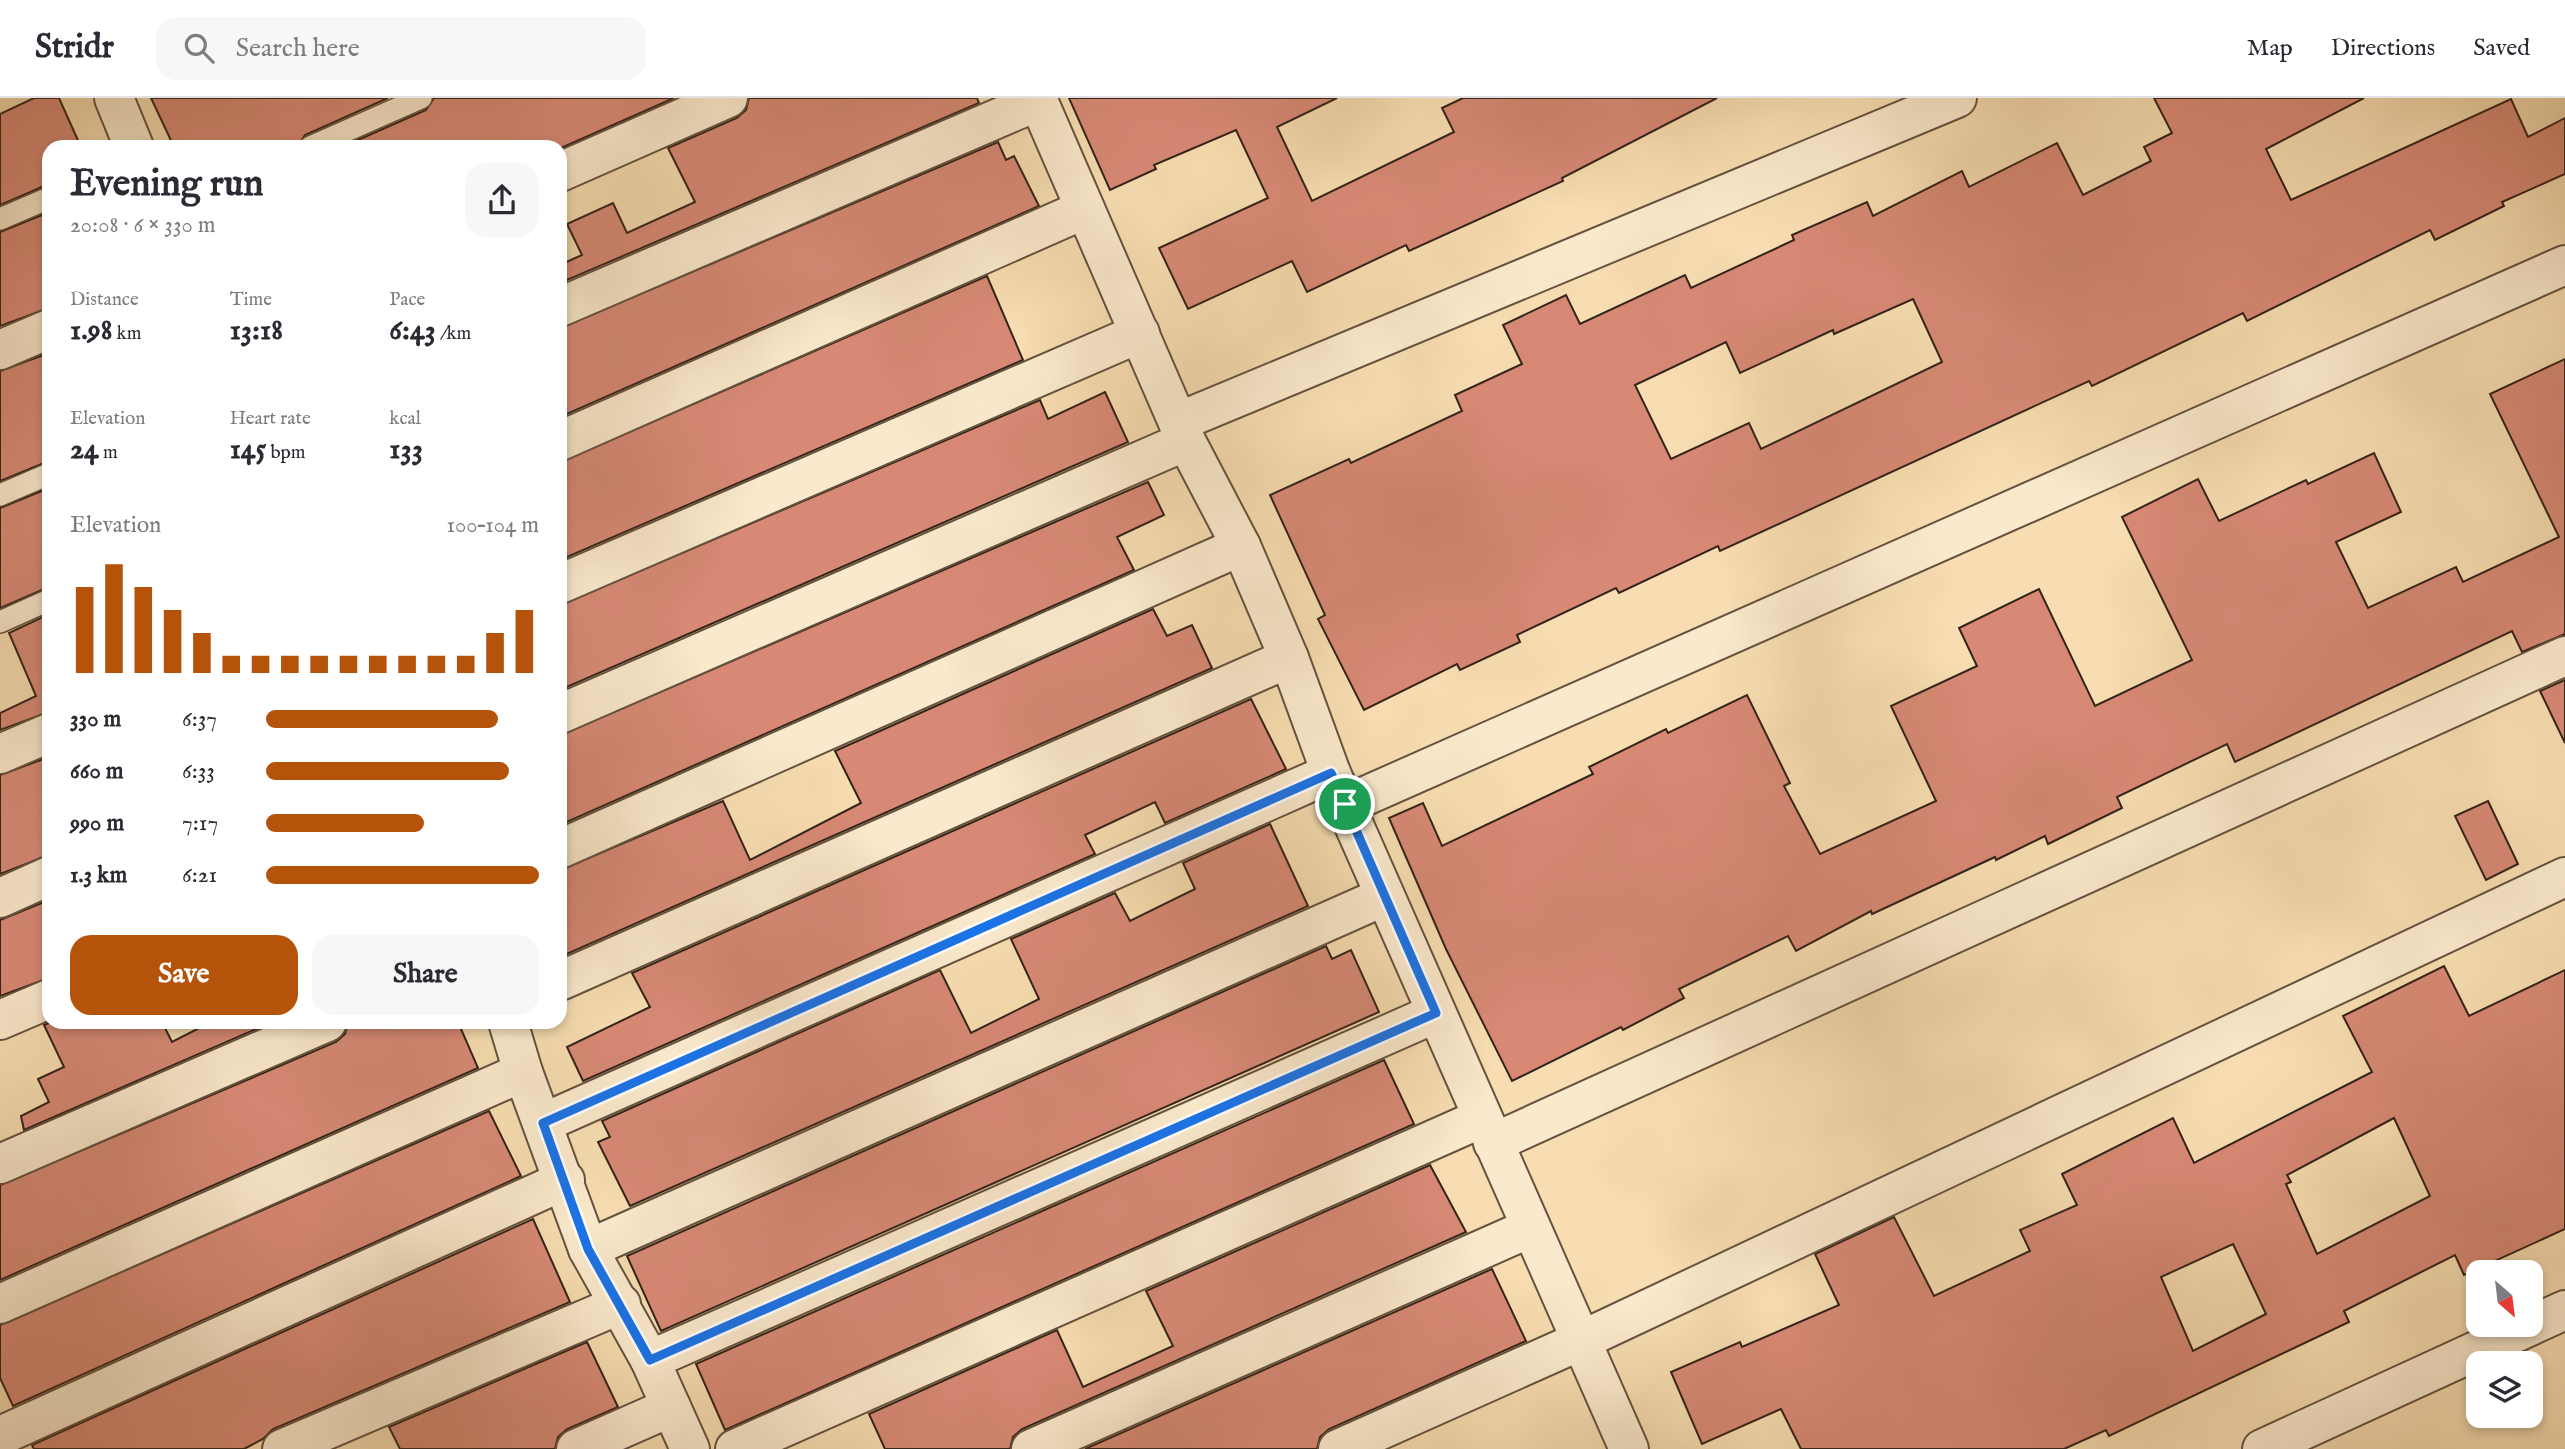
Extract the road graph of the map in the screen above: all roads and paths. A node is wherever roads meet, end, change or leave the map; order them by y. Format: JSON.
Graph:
{"nodes":[{"id":1,"x":115,"y":98,"type":"edge"},
{"id":2,"x":421,"y":98,"type":"edge"},
{"id":3,"x":728,"y":98,"type":"edge"},
{"id":4,"x":1958,"y":98,"type":"edge"},
{"id":5,"x":1038,"y":100,"type":"edge"},
{"id":6,"x":131,"y":140,"type":"edge"},
{"id":7,"x":326,"y":140,"type":"edge"},
{"id":8,"x":567,"y":169,"type":"edge"},
{"id":9,"x":42,"y":201,"type":"edge"},
{"id":10,"x":1085,"y":209,"type":"junction"},
{"id":11,"x":0,"y":219,"type":"edge"},
{"id":12,"x":2565,"y":265,"type":"edge"},
{"id":13,"x":567,"y":304,"type":"edge"},
{"id":14,"x":42,"y":332,"type":"edge"},
{"id":15,"x":1140,"y":333,"type":"junction"},
{"id":16,"x":0,"y":350,"type":"edge"},
{"id":17,"x":1182,"y":431,"type":"junction"},
{"id":18,"x":567,"y":438,"type":"edge"},
{"id":19,"x":42,"y":477,"type":"edge"},
{"id":20,"x":0,"y":495,"type":"edge"},
{"id":21,"x":1241,"y":546,"type":"junction"},
{"id":22,"x":567,"y":581,"type":"edge"},
{"id":23,"x":42,"y":603,"type":"edge"},
{"id":24,"x":0,"y":622,"type":"edge"},
{"id":25,"x":2565,"y":656,"type":"edge"},
{"id":26,"x":1289,"y":658,"type":"junction"},
{"id":27,"x":567,"y":711,"type":"edge"},
{"id":28,"x":42,"y":736,"type":"edge"},
{"id":29,"x":0,"y":754,"type":"edge"},
{"id":30,"x":1338,"y":789,"type":"junction"},
{"id":31,"x":567,"y":846,"type":"edge"},
{"id":32,"x":2565,"y":877,"type":"edge"},
{"id":33,"x":42,"y":879,"type":"edge"},
{"id":34,"x":1385,"y":896,"type":"junction"},
{"id":35,"x":0,"y":898,"type":"edge"},
{"id":36,"x":567,"y":978,"type":"edge"},
{"id":37,"x":42,"y":1002,"type":"edge"},
{"id":38,"x":1436,"y":1013,"type":"junction"},
{"id":39,"x":0,"y":1020,"type":"edge"},
{"id":40,"x":311,"y":1029,"type":"edge"},
{"id":41,"x":510,"y":1029,"type":"edge"},
{"id":42,"x":523,"y":1072,"type":"junction"},
{"id":43,"x":543,"y":1123,"type":"junction"},
{"id":44,"x":1488,"y":1130,"type":"junction"},
{"id":45,"x":0,"y":1164,"type":"edge"},
{"id":46,"x":565,"y":1180,"type":"junction"},
{"id":47,"x":1531,"y":1228,"type":"junction"},
{"id":48,"x":588,"y":1249,"type":"junction"},
{"id":49,"x":0,"y":1304,"type":"edge"},
{"id":50,"x":621,"y":1304,"type":"junction"},
{"id":51,"x":2565,"y":1310,"type":"edge"},
{"id":52,"x":1580,"y":1341,"type":"junction"},
{"id":53,"x":650,"y":1360,"type":"junction"},
{"id":54,"x":671,"y":1407,"type":"junction"},
{"id":55,"x":0,"y":1436,"type":"edge"},
{"id":56,"x":282,"y":1449,"type":"edge"},
{"id":57,"x":576,"y":1449,"type":"edge"},
{"id":58,"x":690,"y":1449,"type":"edge"},
{"id":59,"x":735,"y":1449,"type":"edge"},
{"id":60,"x":1031,"y":1449,"type":"edge"},
{"id":61,"x":1338,"y":1449,"type":"edge"},
{"id":62,"x":1629,"y":1449,"type":"edge"},
{"id":63,"x":2262,"y":1449,"type":"edge"}],
"edges":[{"from":1,"to":6,"type":"street"},
{"from":2,"to":7,"type":"lane"},
{"from":3,"to":8,"type":"street"},
{"from":4,"to":17,"type":"street"},
{"from":5,"to":10,"type":"street"},
{"from":5,"to":13,"type":"street"},
{"from":9,"to":11,"type":"lane"},
{"from":10,"to":15,"type":"street"},
{"from":10,"to":18,"type":"street"},
{"from":12,"to":30,"type":"street"},
{"from":14,"to":16,"type":"street"},
{"from":15,"to":17,"type":"street"},
{"from":15,"to":22,"type":"street"},
{"from":17,"to":21,"type":"street"},
{"from":17,"to":27,"type":"street"},
{"from":19,"to":20,"type":"lane"},
{"from":21,"to":26,"type":"street"},
{"from":21,"to":31,"type":"street"},
{"from":23,"to":24,"type":"lane"},
{"from":25,"to":44,"type":"street"},
{"from":26,"to":30,"type":"street"},
{"from":26,"to":36,"type":"street"},
{"from":28,"to":29,"type":"street"},
{"from":30,"to":34,"type":"street"},
{"from":30,"to":43,"type":"street"},
{"from":32,"to":52,"type":"street"},
{"from":33,"to":35,"type":"street"},
{"from":34,"to":38,"type":"street"},
{"from":34,"to":48,"type":"street"},
{"from":37,"to":39,"type":"street"},
{"from":38,"to":44,"type":"street"},
{"from":38,"to":53,"type":"street"},
{"from":40,"to":45,"type":"street"},
{"from":41,"to":42,"type":"street"},
{"from":42,"to":43,"type":"street"},
{"from":42,"to":49,"type":"street"},
{"from":43,"to":46,"type":"street"},
{"from":44,"to":47,"type":"street"},
{"from":44,"to":59,"type":"street"},
{"from":46,"to":48,"type":"street"},
{"from":46,"to":55,"type":"street"},
{"from":47,"to":52,"type":"street"},
{"from":47,"to":60,"type":"street"},
{"from":48,"to":50,"type":"street"},
{"from":50,"to":53,"type":"street"},
{"from":50,"to":56,"type":"street"},
{"from":51,"to":63,"type":"street"},
{"from":52,"to":61,"type":"street"},
{"from":52,"to":62,"type":"street"},
{"from":53,"to":54,"type":"street"},
{"from":54,"to":57,"type":"street"},
{"from":54,"to":58,"type":"street"}]}
